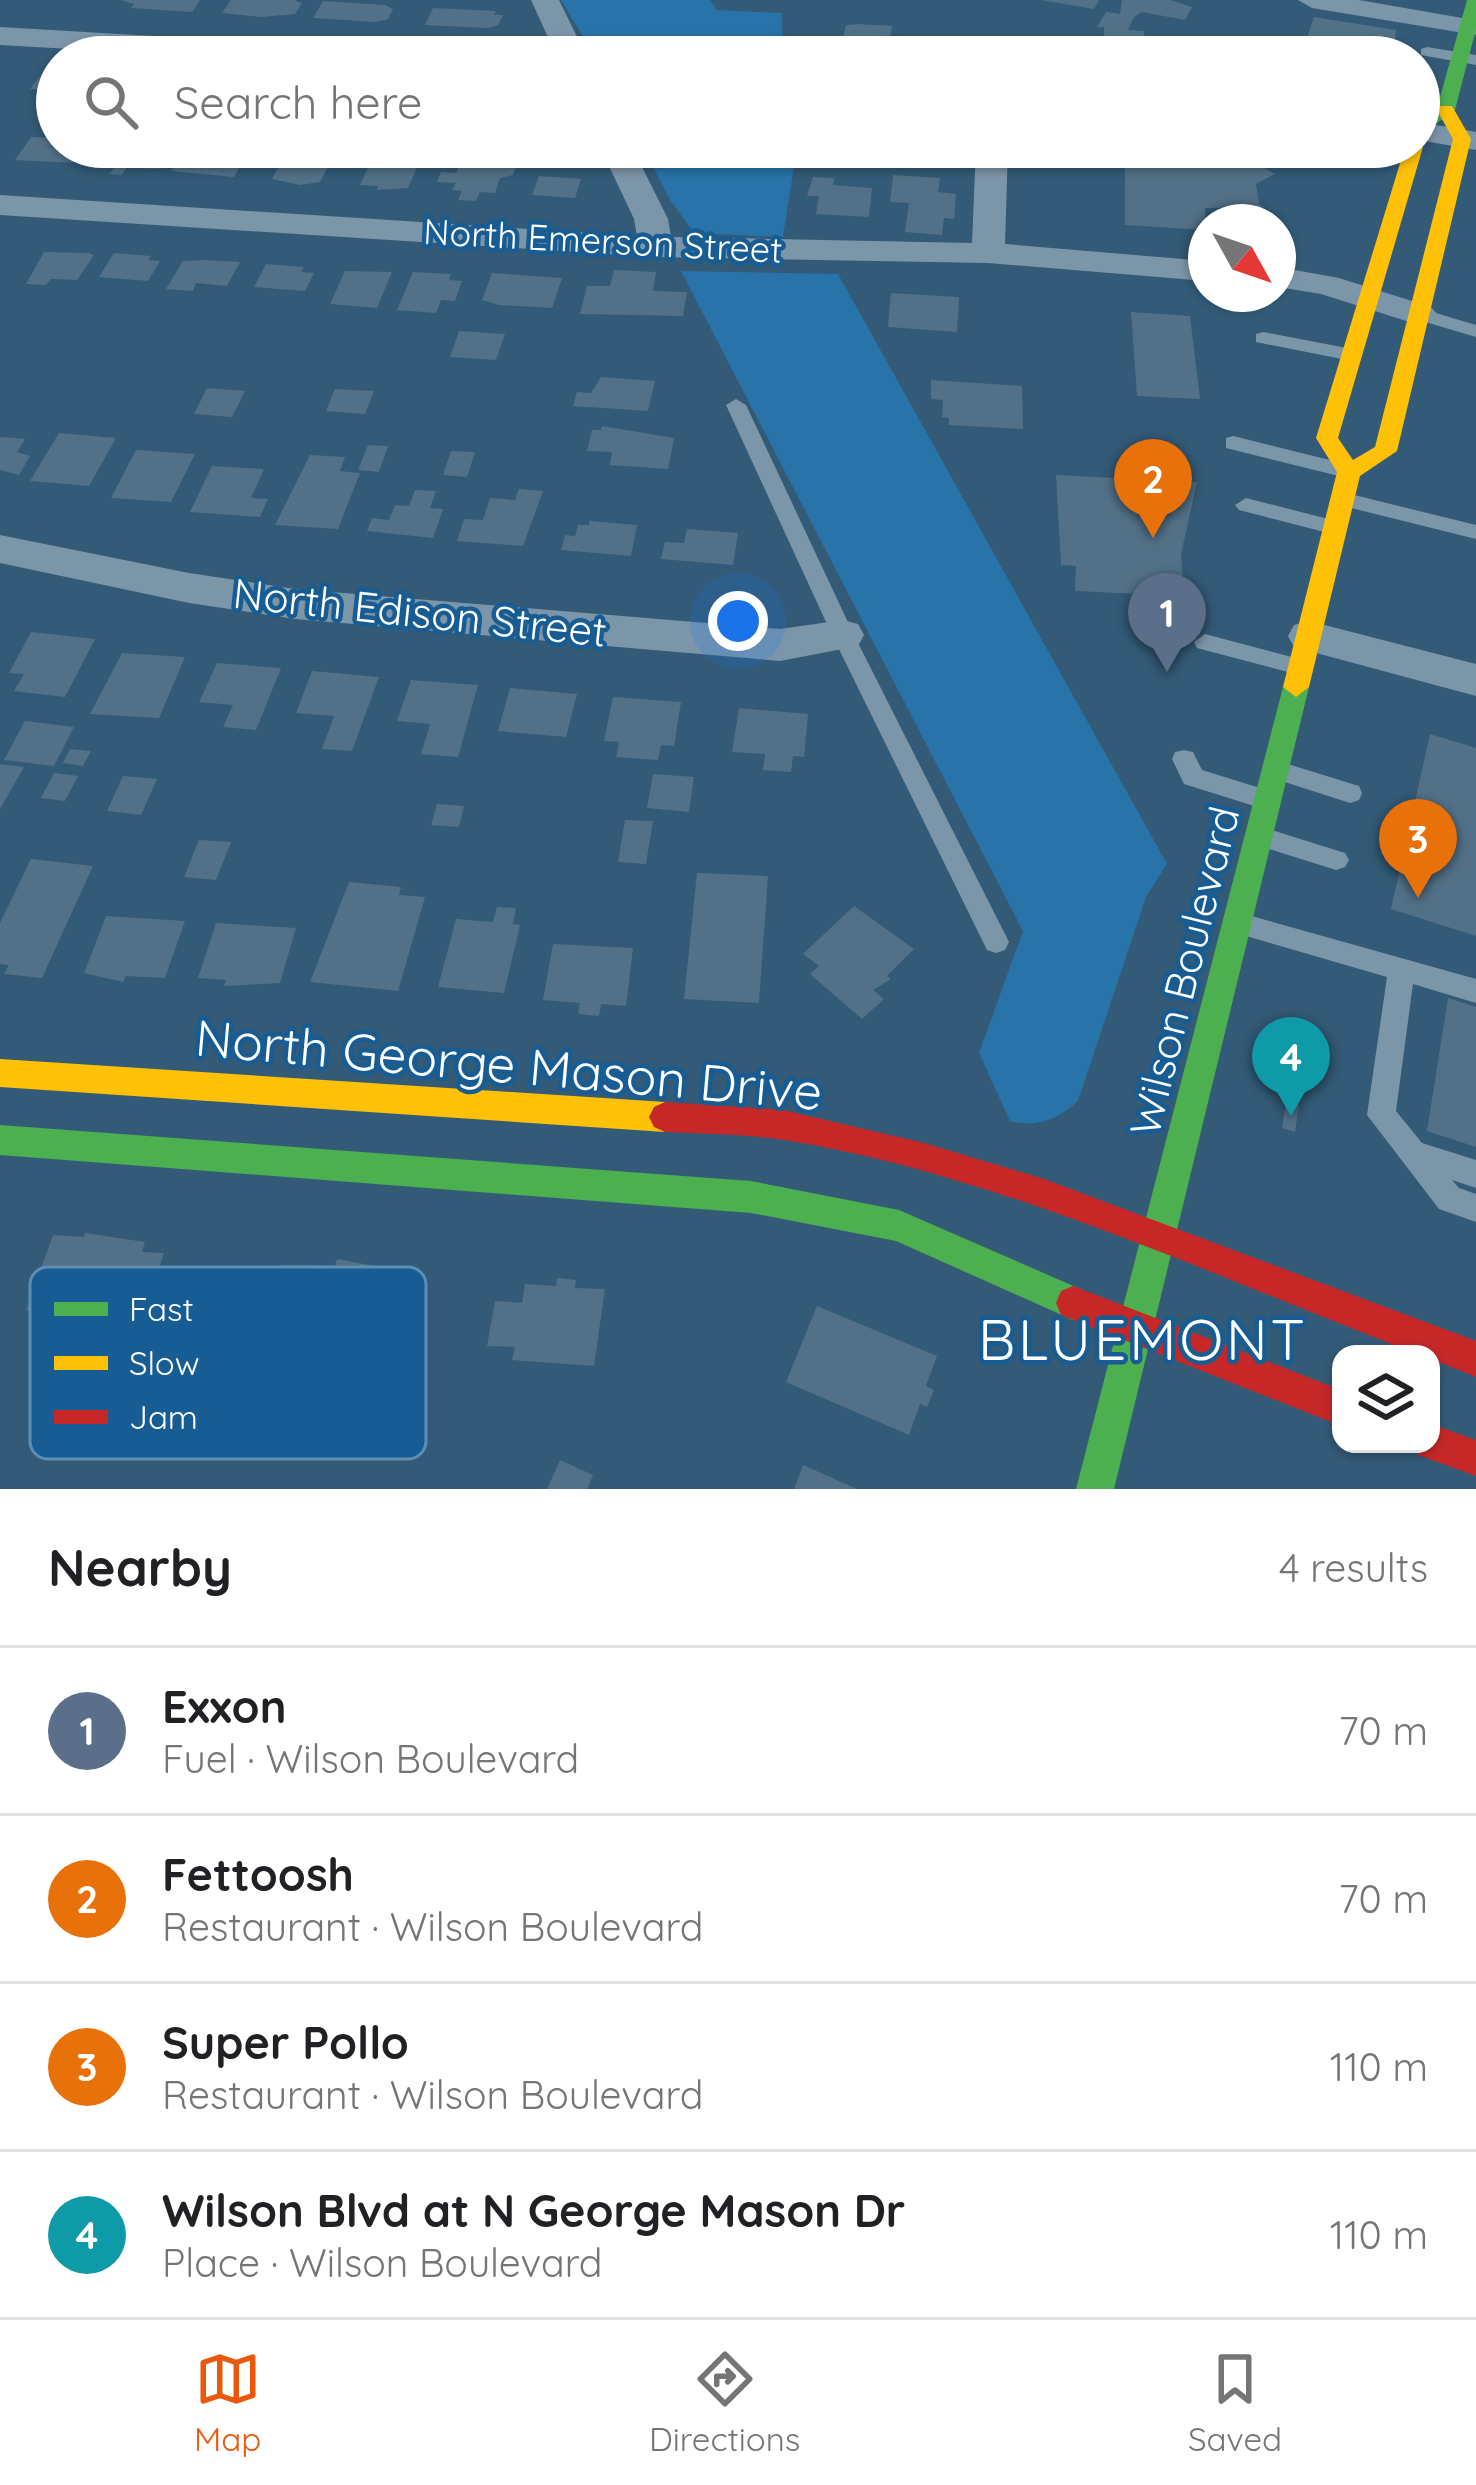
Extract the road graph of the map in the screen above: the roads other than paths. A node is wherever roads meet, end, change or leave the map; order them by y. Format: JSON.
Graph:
{"nodes":[{"id":1,"x":544,"y":0,"type":"edge"},
{"id":2,"x":1312,"y":0,"type":"edge"},
{"id":3,"x":1471,"y":14,"type":"edge"},
{"id":4,"x":0,"y":36,"type":"edge"},
{"id":5,"x":562,"y":36,"type":"edge"},
{"id":6,"x":36,"y":38,"type":"edge"},
{"id":7,"x":1468,"y":59,"type":"edge"},
{"id":8,"x":1446,"y":110,"type":"junction"},
{"id":9,"x":1440,"y":114,"type":"edge"},
{"id":10,"x":1440,"y":130,"type":"edge"},
{"id":11,"x":1471,"y":131,"type":"edge"},
{"id":12,"x":626,"y":168,"type":"edge"},
{"id":13,"x":991,"y":168,"type":"edge"},
{"id":14,"x":1408,"y":168,"type":"edge"},
{"id":15,"x":0,"y":205,"type":"edge"},
{"id":16,"x":656,"y":247,"type":"junction"},
{"id":17,"x":988,"y":253,"type":"junction"},
{"id":18,"x":1188,"y":268,"type":"edge"},
{"id":19,"x":1296,"y":283,"type":"edge"},
{"id":20,"x":1369,"y":298,"type":"junction"},
{"id":21,"x":1419,"y":314,"type":"junction"},
{"id":22,"x":1476,"y":331,"type":"edge"},
{"id":23,"x":1264,"y":338,"type":"dead end"},
{"id":24,"x":1352,"y":355,"type":"junction"},
{"id":25,"x":736,"y":405,"type":"dead end"},
{"id":26,"x":1233,"y":442,"type":"dead end"},
{"id":27,"x":1346,"y":486,"type":"junction"},
{"id":28,"x":1246,"y":505,"type":"dead end"},
{"id":29,"x":1336,"y":527,"type":"junction"},
{"id":30,"x":1476,"y":532,"type":"edge"},
{"id":31,"x":0,"y":549,"type":"edge"},
{"id":32,"x":843,"y":635,"type":"junction"},
{"id":33,"x":1205,"y":642,"type":"dead end"},
{"id":34,"x":1305,"y":652,"type":"junction"},
{"id":35,"x":1476,"y":680,"type":"edge"},
{"id":36,"x":1184,"y":759,"type":"dead end"},
{"id":37,"x":1276,"y":770,"type":"junction"},
{"id":38,"x":1350,"y":793,"type":"dead end"},
{"id":39,"x":1269,"y":800,"type":"junction"},
{"id":40,"x":1259,"y":837,"type":"junction"},
{"id":41,"x":1336,"y":860,"type":"dead end"},
{"id":42,"x":1238,"y":923,"type":"junction"},
{"id":43,"x":996,"y":942,"type":"dead end"},
{"id":44,"x":1402,"y":973,"type":"junction"},
{"id":45,"x":1476,"y":976,"type":"edge"},
{"id":46,"x":1476,"y":991,"type":"edge"},
{"id":47,"x":0,"y":1073,"type":"edge"},
{"id":48,"x":0,"y":1140,"type":"edge"},
{"id":49,"x":1413,"y":1154,"type":"junction"},
{"id":50,"x":1476,"y":1174,"type":"edge"},
{"id":51,"x":1476,"y":1208,"type":"edge"},
{"id":52,"x":1160,"y":1240,"type":"junction"},
{"id":53,"x":1138,"y":1332,"type":"junction"},
{"id":54,"x":1476,"y":1359,"type":"edge"},
{"id":55,"x":1332,"y":1405,"type":"edge"},
{"id":56,"x":1440,"y":1445,"type":"edge"},
{"id":57,"x":1476,"y":1459,"type":"edge"},
{"id":58,"x":1095,"y":1489,"type":"edge"}],
"edges":[{"from":1,"to":5,"type":"street"},
{"from":2,"to":3,"type":"street"},
{"from":3,"to":7,"type":"main road"},
{"from":4,"to":6,"type":"street"},
{"from":7,"to":8,"type":"main road"},
{"from":8,"to":9,"type":"main road"},
{"from":8,"to":11,"type":"main road"},
{"from":10,"to":11,"type":"street"},
{"from":11,"to":21,"type":"main road"},
{"from":12,"to":16,"type":"street"},
{"from":13,"to":17,"type":"street"},
{"from":14,"to":20,"type":"main road","name":"Wilson Boulevard"},
{"from":15,"to":16,"type":"street","name":"North Emerson Street"},
{"from":16,"to":17,"type":"street","name":"North Emerson Street"},
{"from":17,"to":18,"type":"street","name":"North Emerson Street"},
{"from":19,"to":20,"type":"street"},
{"from":20,"to":21,"type":"street"},
{"from":20,"to":24,"type":"main road","name":"Wilson Boulevard"},
{"from":21,"to":22,"type":"lane"},
{"from":21,"to":27,"type":"main road"},
{"from":23,"to":24,"type":"lane"},
{"from":24,"to":27,"type":"main road","name":"Wilson Boulevard"},
{"from":25,"to":32,"type":"lane"},
{"from":26,"to":27,"type":"lane"},
{"from":27,"to":29,"type":"main road","name":"Wilson Boulevard"},
{"from":27,"to":30,"type":"lane"},
{"from":28,"to":29,"type":"lane"},
{"from":29,"to":34,"type":"main road","name":"Wilson Boulevard"},
{"from":31,"to":32,"type":"street","name":"North Edison Street"},
{"from":32,"to":43,"type":"lane"},
{"from":33,"to":34,"type":"lane"},
{"from":34,"to":35,"type":"street"},
{"from":34,"to":37,"type":"main road","name":"Wilson Boulevard"},
{"from":36,"to":39,"type":"lane"},
{"from":37,"to":38,"type":"lane"},
{"from":37,"to":39,"type":"main road","name":"Wilson Boulevard"},
{"from":39,"to":40,"type":"main road","name":"Wilson Boulevard"},
{"from":40,"to":41,"type":"lane"},
{"from":40,"to":42,"type":"main road","name":"Wilson Boulevard"},
{"from":42,"to":44,"type":"lane"},
{"from":42,"to":52,"type":"main road","name":"Wilson Boulevard"},
{"from":44,"to":45,"type":"lane"},
{"from":44,"to":46,"type":"lane"},
{"from":44,"to":49,"type":"lane"},
{"from":47,"to":52,"type":"main road","name":"North George Mason Drive"},
{"from":48,"to":53,"type":"main road"},
{"from":49,"to":50,"type":"lane"},
{"from":49,"to":51,"type":"lane"},
{"from":52,"to":53,"type":"main road","name":"Wilson Boulevard"},
{"from":52,"to":54,"type":"main road","name":"North George Mason Drive"},
{"from":53,"to":55,"type":"main road"},
{"from":53,"to":58,"type":"main road","name":"Wilson Boulevard"},
{"from":56,"to":57,"type":"main road"}]}
